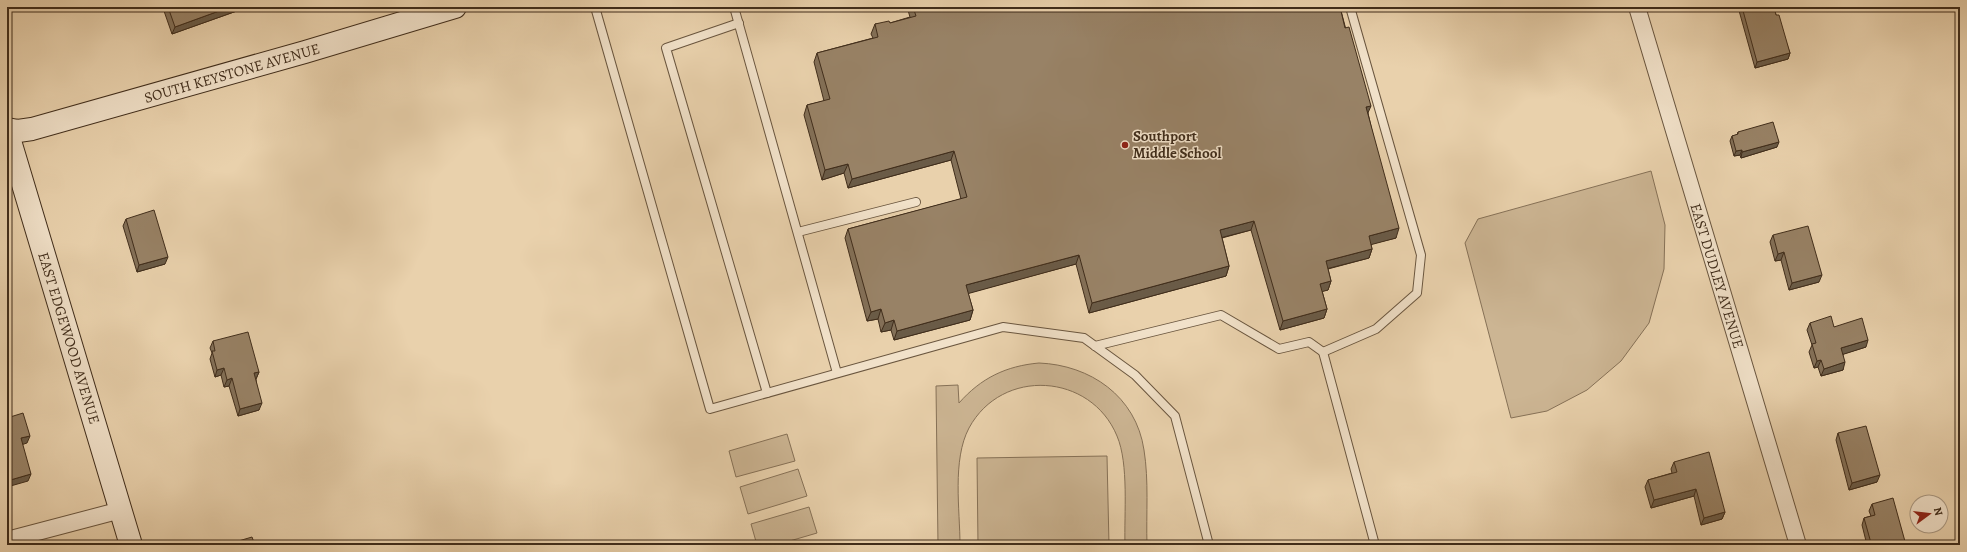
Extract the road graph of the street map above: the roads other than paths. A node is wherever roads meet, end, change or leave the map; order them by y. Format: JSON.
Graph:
{"nodes":[{"id":1,"x":455,"y":7,"type":"edge"},
{"id":2,"x":595,"y":7,"type":"edge"},
{"id":3,"x":734,"y":7,"type":"edge"},
{"id":4,"x":1350,"y":7,"type":"edge"},
{"id":5,"x":1637,"y":7,"type":"edge"},
{"id":6,"x":739,"y":23,"type":"junction"},
{"id":7,"x":7,"y":130,"type":"edge"},
{"id":8,"x":916,"y":202,"type":"dead end"},
{"id":9,"x":798,"y":232,"type":"junction"},
{"id":10,"x":1095,"y":346,"type":"junction"},
{"id":11,"x":1323,"y":352,"type":"junction"},
{"id":12,"x":837,"y":373,"type":"junction"},
{"id":13,"x":767,"y":393,"type":"junction"},
{"id":14,"x":121,"y":510,"type":"junction"},
{"id":15,"x":7,"y":540,"type":"edge"},
{"id":16,"x":131,"y":545,"type":"edge"},
{"id":17,"x":1209,"y":545,"type":"edge"},
{"id":18,"x":1375,"y":545,"type":"edge"},
{"id":19,"x":1798,"y":545,"type":"edge"}],
"edges":[{"from":1,"to":7,"type":"main road","name":"SOUTH KEYSTONE AVENUE"},
{"from":2,"to":13,"type":"lane"},
{"from":3,"to":6,"type":"lane"},
{"from":4,"to":11,"type":"lane"},
{"from":5,"to":19,"type":"street","name":"EAST DUDLEY AVENUE"},
{"from":6,"to":9,"type":"lane"},
{"from":6,"to":13,"type":"lane"},
{"from":7,"to":14,"type":"main road","name":"EAST EDGEWOOD AVENUE"},
{"from":8,"to":9,"type":"lane"},
{"from":9,"to":12,"type":"lane"},
{"from":10,"to":11,"type":"lane"},
{"from":10,"to":12,"type":"lane"},
{"from":10,"to":17,"type":"lane"},
{"from":11,"to":18,"type":"lane"},
{"from":12,"to":13,"type":"lane"},
{"from":14,"to":15,"type":"street"},
{"from":14,"to":16,"type":"main road","name":"EAST EDGEWOOD AVENUE"}]}
